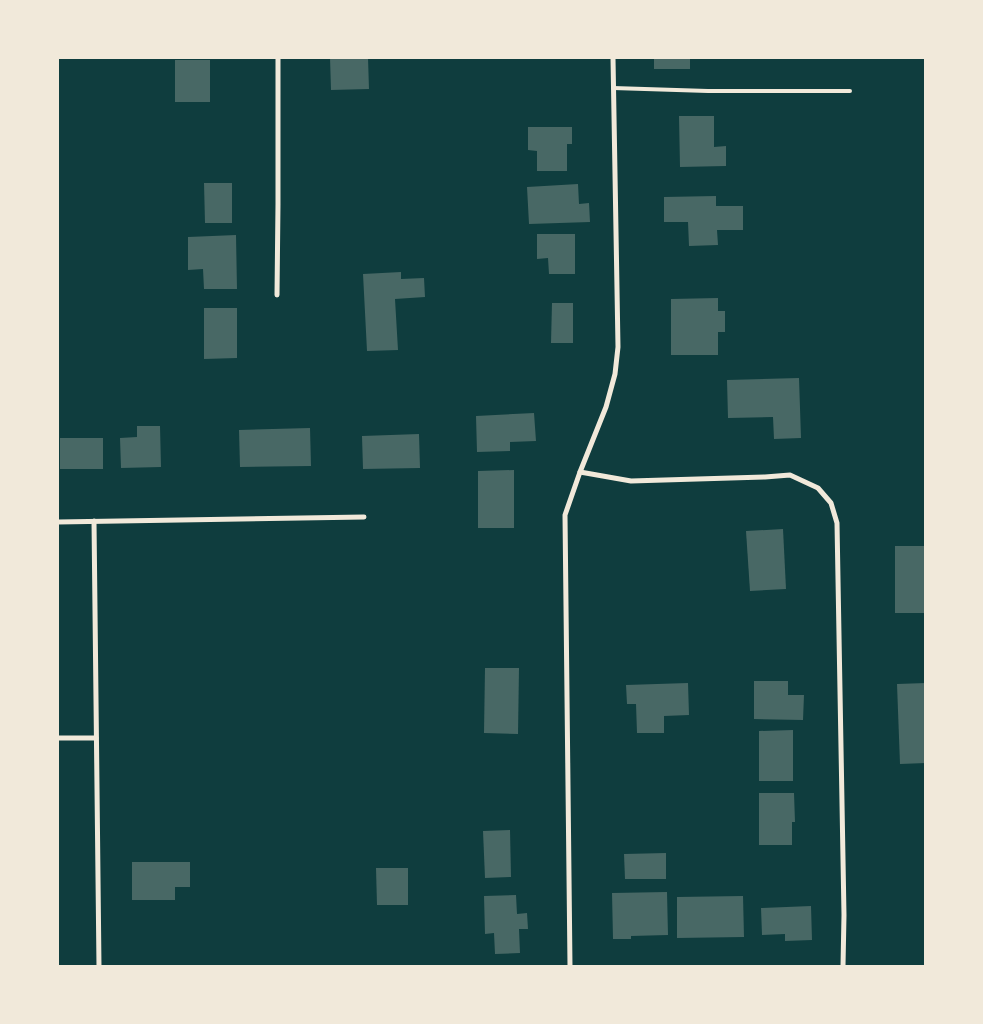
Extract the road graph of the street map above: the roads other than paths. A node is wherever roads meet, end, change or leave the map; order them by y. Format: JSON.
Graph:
{"nodes":[{"id":1,"x":278,"y":58,"type":"edge"},
{"id":2,"x":613,"y":58,"type":"edge"},
{"id":3,"x":613,"y":88,"type":"junction"},
{"id":4,"x":850,"y":91,"type":"dead end"},
{"id":5,"x":277,"y":295,"type":"dead end"},
{"id":6,"x":580,"y":472,"type":"junction"},
{"id":7,"x":364,"y":516,"type":"dead end"},
{"id":8,"x":94,"y":521,"type":"junction"},
{"id":9,"x":58,"y":522,"type":"edge"},
{"id":10,"x":58,"y":738,"type":"edge"},
{"id":11,"x":96,"y":738,"type":"junction"},
{"id":12,"x":99,"y":966,"type":"edge"},
{"id":13,"x":570,"y":966,"type":"edge"},
{"id":14,"x":843,"y":966,"type":"edge"}],
"edges":[{"from":1,"to":5,"type":"street"},
{"from":2,"to":3,"type":"street"},
{"from":3,"to":4,"type":"lane"},
{"from":3,"to":6,"type":"street"},
{"from":6,"to":13,"type":"street"},
{"from":6,"to":14,"type":"street"},
{"from":7,"to":8,"type":"street"},
{"from":8,"to":9,"type":"street"},
{"from":8,"to":11,"type":"street"},
{"from":10,"to":11,"type":"street"},
{"from":11,"to":12,"type":"street"}]}
